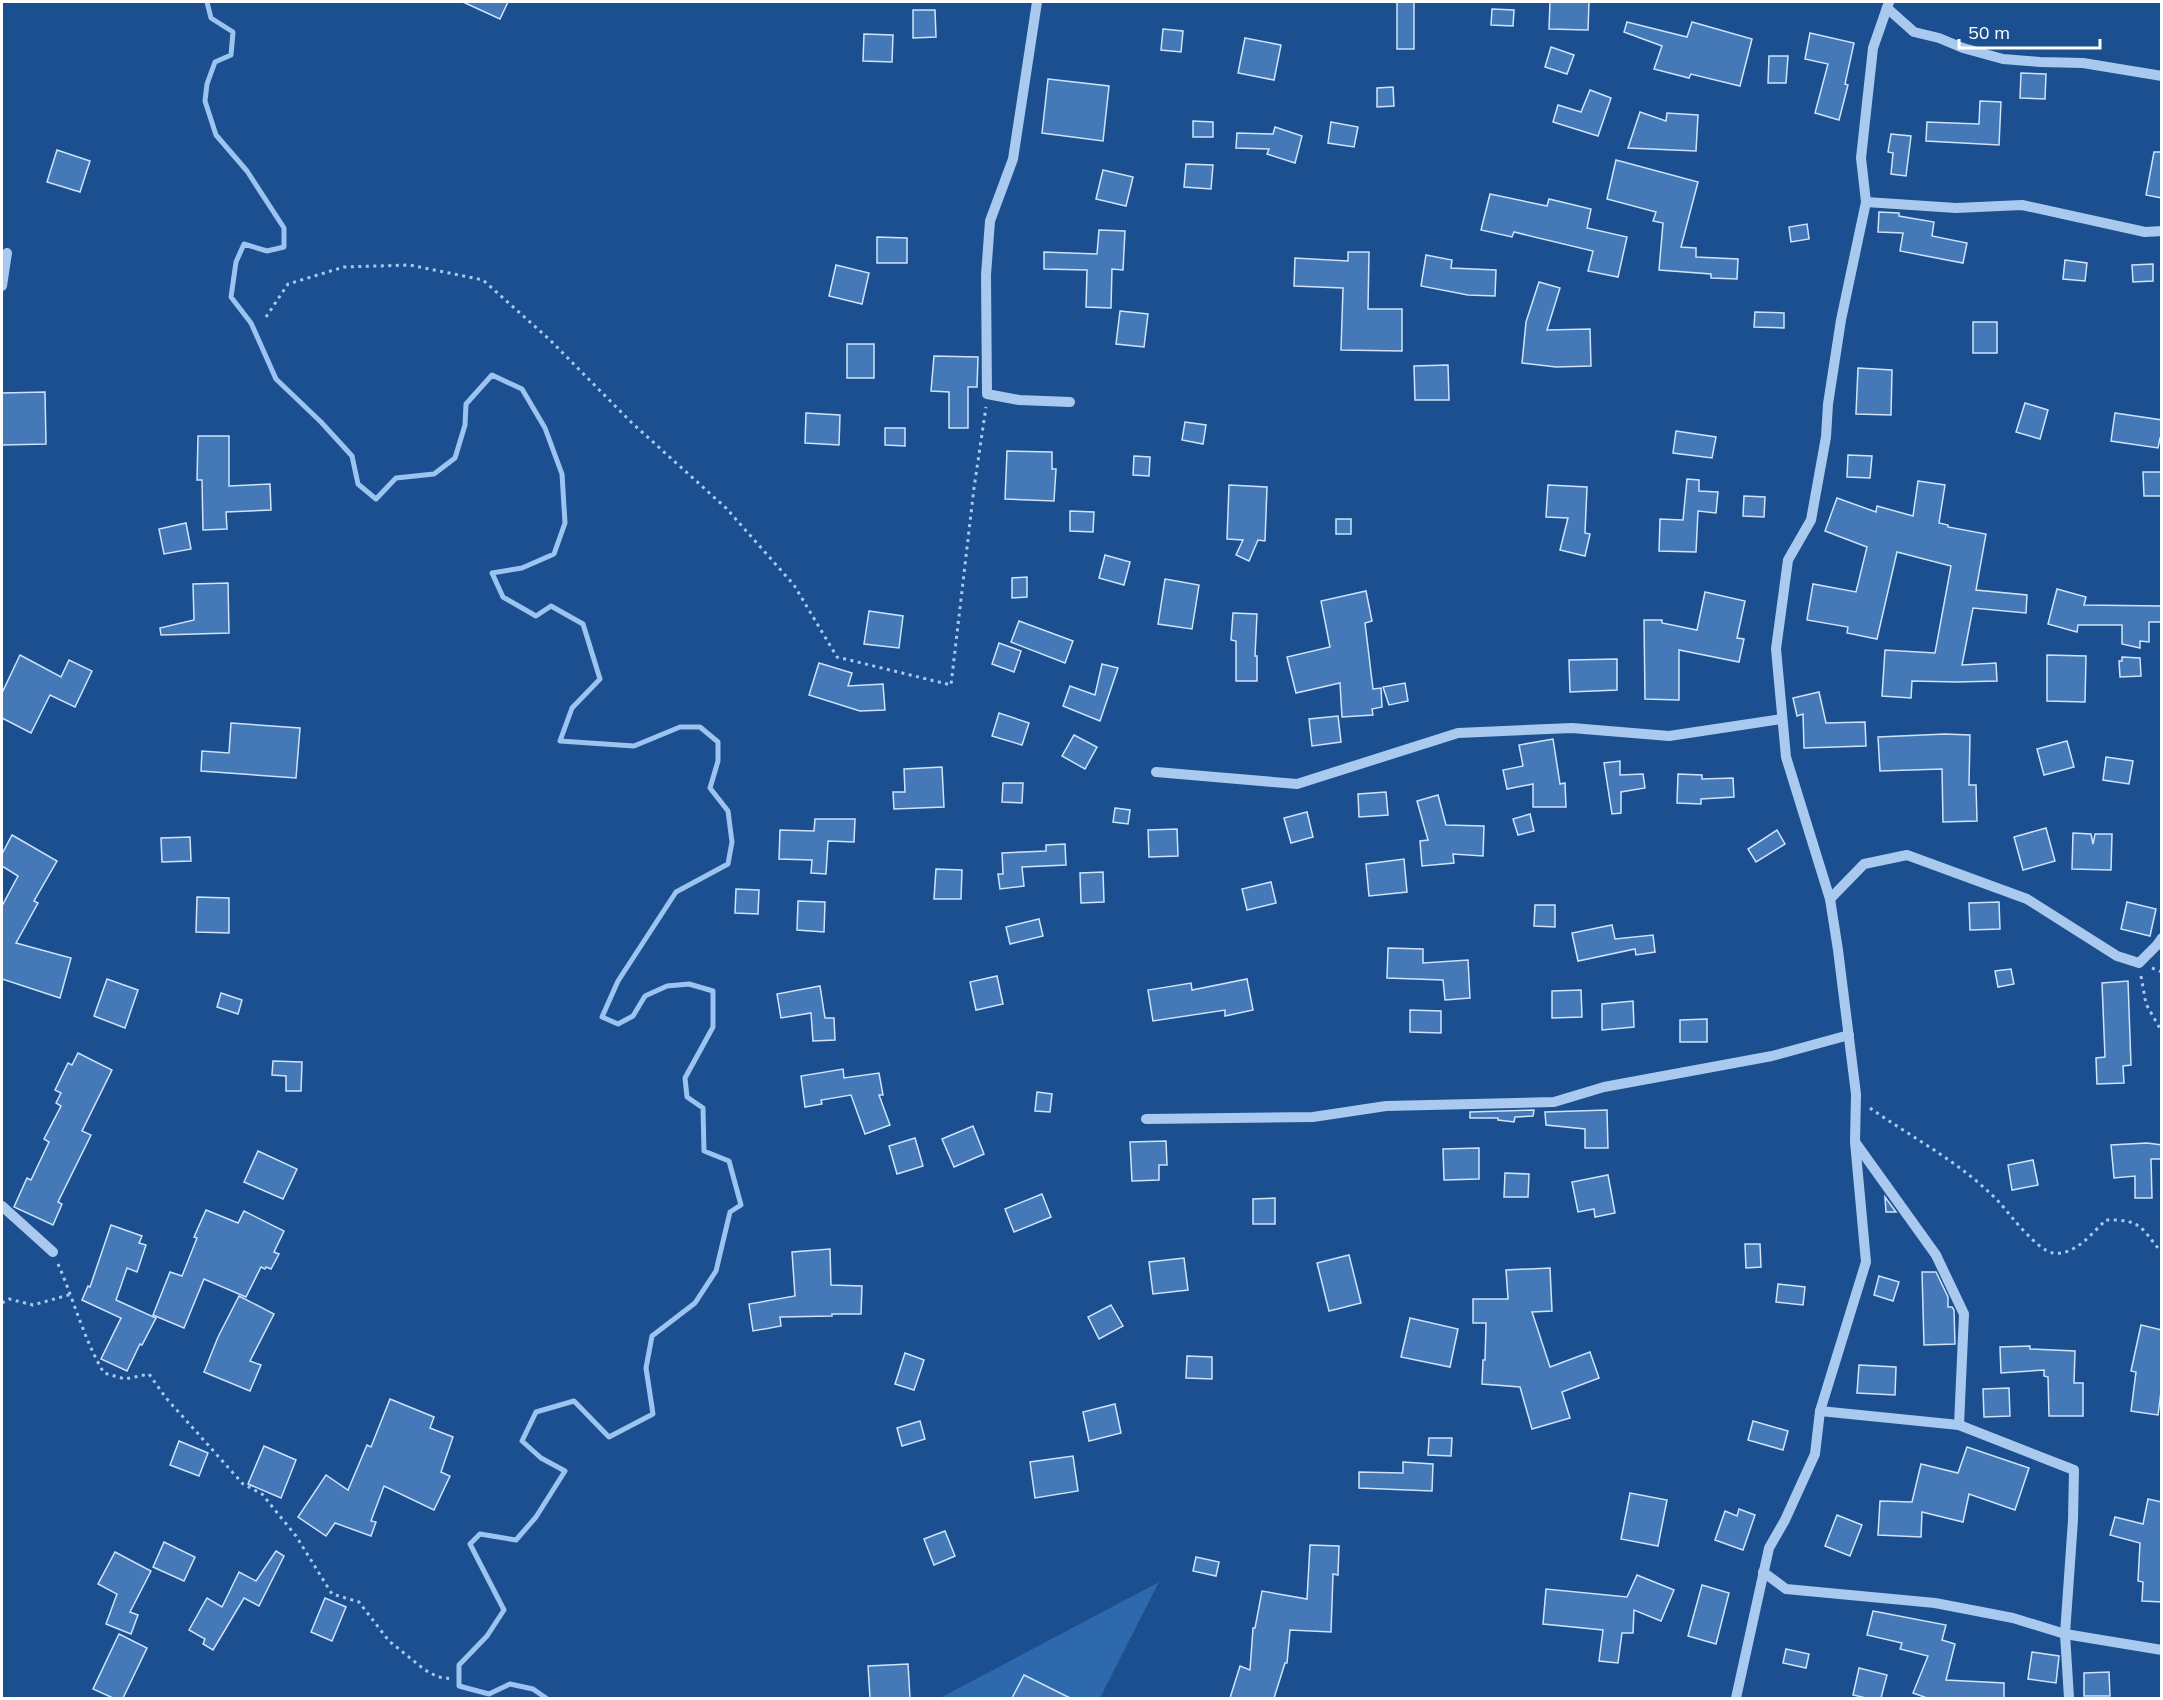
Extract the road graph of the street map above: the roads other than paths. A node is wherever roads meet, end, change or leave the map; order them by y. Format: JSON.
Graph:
{"nodes":[{"id":1,"x":1037,"y":2,"type":"edge"},
{"id":2,"x":1888,"y":4,"type":"edge"},
{"id":3,"x":2162,"y":76,"type":"edge"},
{"id":4,"x":1866,"y":202,"type":"junction"},
{"id":5,"x":2162,"y":231,"type":"edge"},
{"id":6,"x":7,"y":253,"type":"dead end"},
{"id":7,"x":2,"y":286,"type":"edge"},
{"id":8,"x":1070,"y":402,"type":"dead end"},
{"id":9,"x":1782,"y":718,"type":"junction"},
{"id":10,"x":1156,"y":772,"type":"dead end"},
{"id":11,"x":1830,"y":899,"type":"junction"},
{"id":12,"x":2162,"y":938,"type":"edge"},
{"id":13,"x":1849,"y":1035,"type":"junction"},
{"id":14,"x":1146,"y":1119,"type":"dead end"},
{"id":15,"x":1855,"y":1142,"type":"junction"},
{"id":16,"x":2,"y":1206,"type":"edge"},
{"id":17,"x":52,"y":1251,"type":"road end"},
{"id":18,"x":1820,"y":1412,"type":"junction"},
{"id":19,"x":1959,"y":1425,"type":"junction"},
{"id":20,"x":1763,"y":1572,"type":"junction"},
{"id":21,"x":2065,"y":1634,"type":"junction"},
{"id":22,"x":2162,"y":1650,"type":"edge"},
{"id":23,"x":1736,"y":1698,"type":"edge"},
{"id":24,"x":2069,"y":1698,"type":"edge"}],
"edges":[{"from":1,"to":8,"type":"street"},
{"from":2,"to":3,"type":"street"},
{"from":2,"to":4,"type":"street"},
{"from":4,"to":5,"type":"street"},
{"from":4,"to":9,"type":"street"},
{"from":6,"to":7,"type":"street"},
{"from":9,"to":10,"type":"street"},
{"from":9,"to":11,"type":"street"},
{"from":11,"to":12,"type":"street"},
{"from":11,"to":13,"type":"street"},
{"from":13,"to":14,"type":"street"},
{"from":13,"to":15,"type":"street"},
{"from":15,"to":18,"type":"street"},
{"from":15,"to":19,"type":"street"},
{"from":16,"to":17,"type":"street"},
{"from":18,"to":19,"type":"street"},
{"from":18,"to":20,"type":"street"},
{"from":19,"to":21,"type":"street"},
{"from":20,"to":21,"type":"street"},
{"from":20,"to":23,"type":"street"},
{"from":21,"to":22,"type":"street"},
{"from":21,"to":24,"type":"street"}]}
